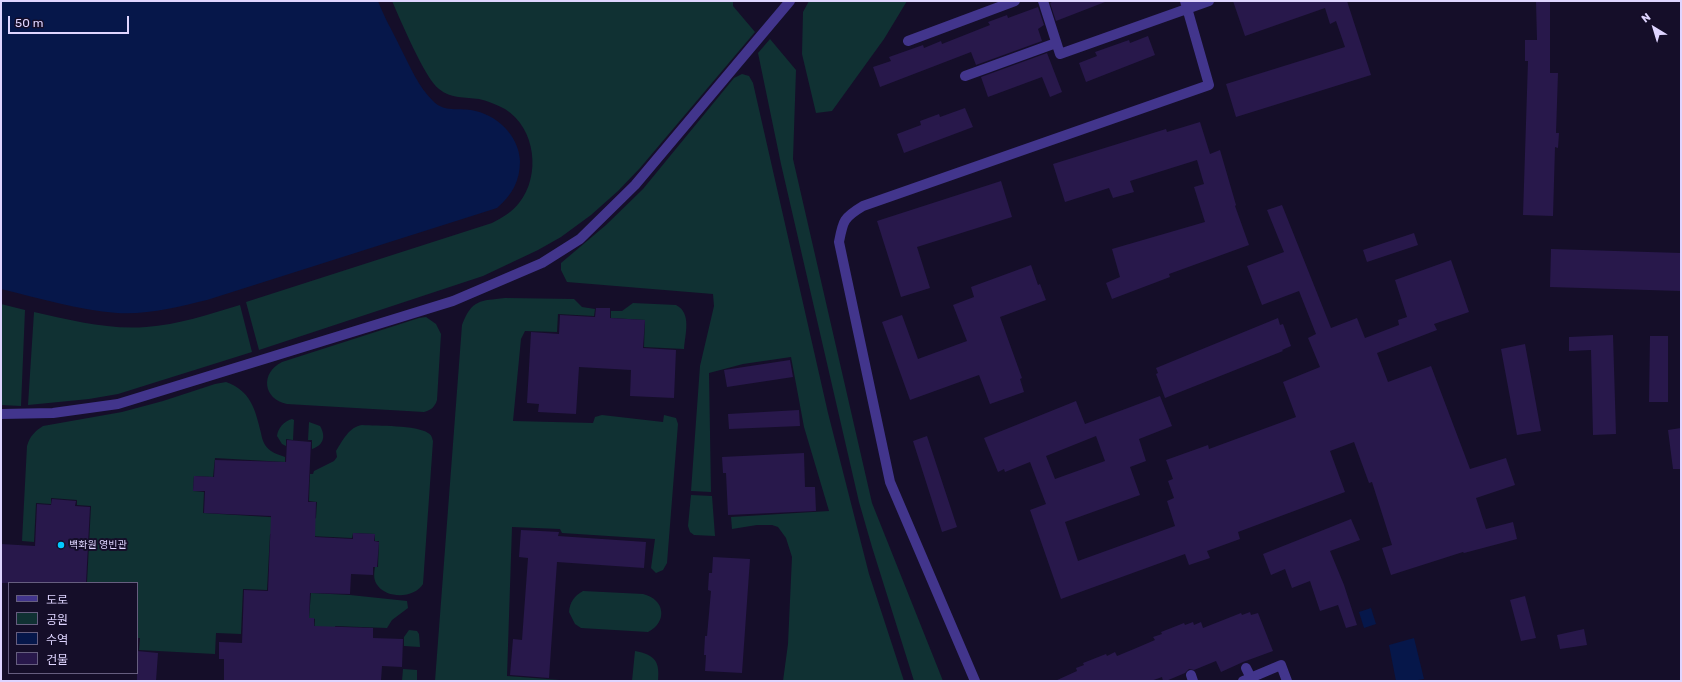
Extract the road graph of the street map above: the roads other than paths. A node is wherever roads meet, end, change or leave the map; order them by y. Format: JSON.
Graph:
{"nodes":[{"id":1,"x":790,"y":1,"type":"edge"},
{"id":2,"x":1015,"y":1,"type":"edge"},
{"id":3,"x":1043,"y":1,"type":"edge"},
{"id":4,"x":1209,"y":1,"type":"edge"},
{"id":5,"x":1186,"y":5,"type":"edge"},
{"id":6,"x":908,"y":40,"type":"dead end"},
{"id":7,"x":1056,"y":43,"type":"junction"},
{"id":8,"x":965,"y":76,"type":"dead end"},
{"id":9,"x":1,"y":414,"type":"edge"},
{"id":10,"x":1246,"y":676,"type":"edge"},
{"id":11,"x":975,"y":681,"type":"edge"},
{"id":12,"x":1288,"y":681,"type":"edge"}],
"edges":[{"from":1,"to":9,"type":"street"},
{"from":2,"to":6,"type":"street"},
{"from":3,"to":7,"type":"street"},
{"from":4,"to":5,"type":"street"},
{"from":5,"to":7,"type":"street"},
{"from":5,"to":11,"type":"street"},
{"from":7,"to":8,"type":"street"},
{"from":10,"to":12,"type":"street"}]}
